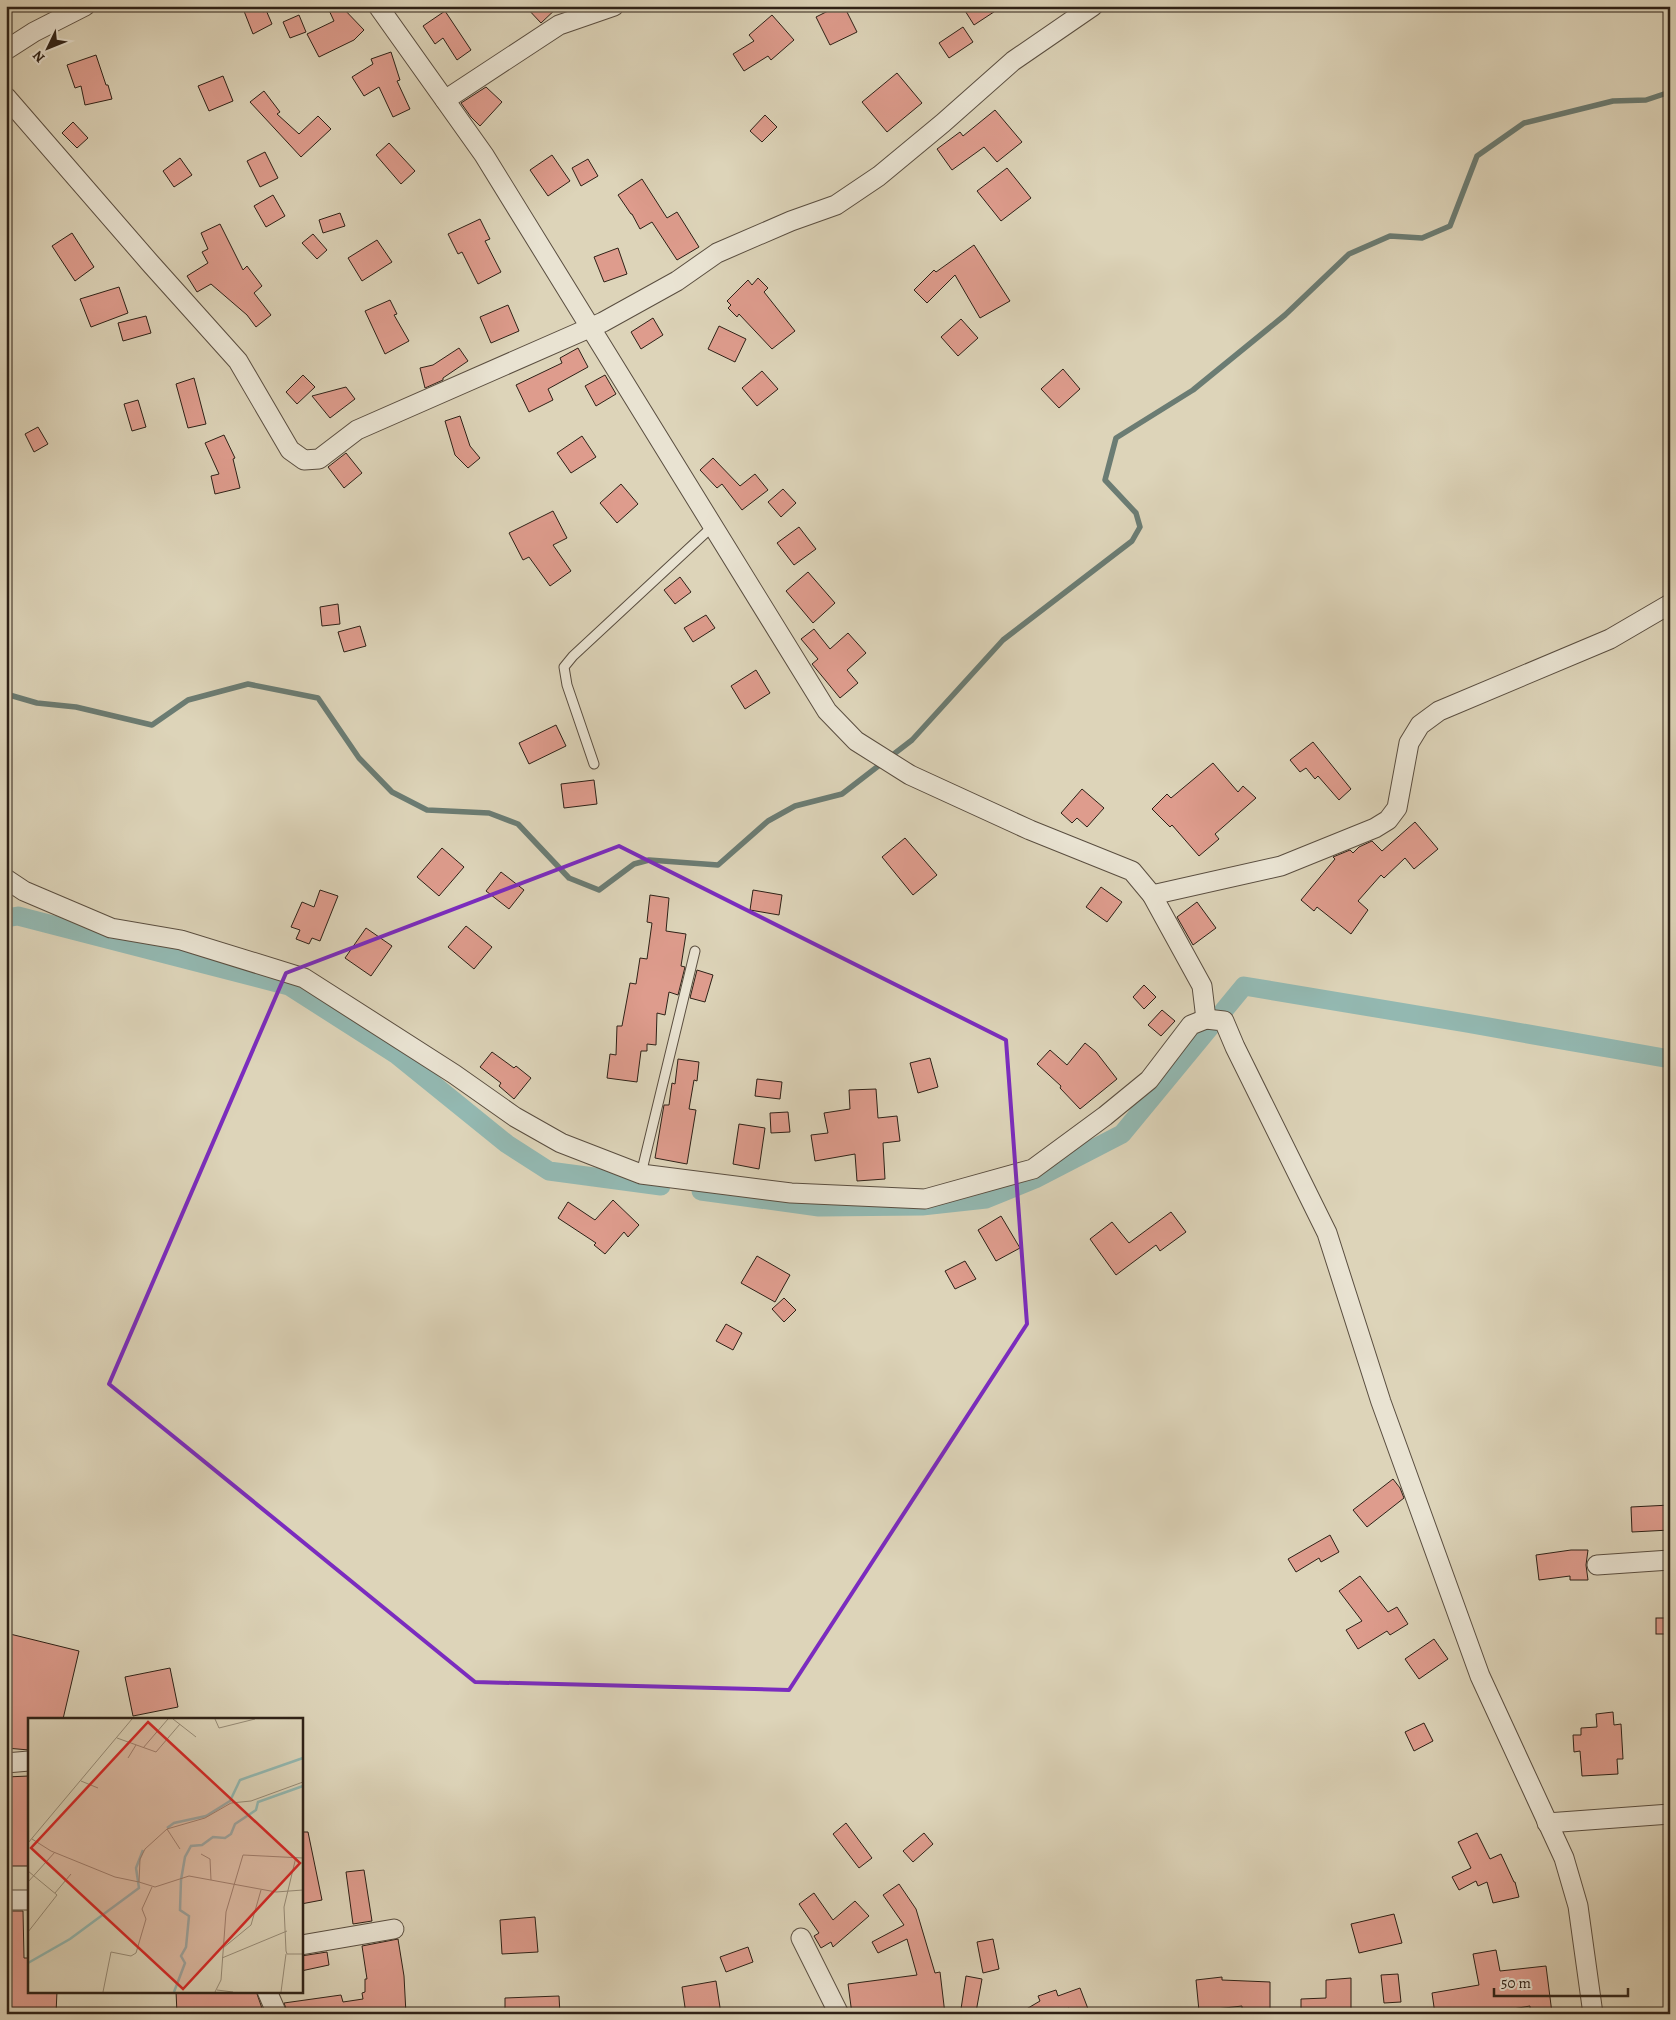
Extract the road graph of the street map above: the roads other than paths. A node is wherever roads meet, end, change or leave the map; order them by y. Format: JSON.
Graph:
{"nodes":[{"id":1,"x":85,"y":6,"type":"edge"},
{"id":2,"x":378,"y":6,"type":"edge"},
{"id":3,"x":614,"y":6,"type":"edge"},
{"id":4,"x":1093,"y":6,"type":"edge"},
{"id":5,"x":6,"y":50,"type":"edge"},
{"id":6,"x":6,"y":96,"type":"edge"},
{"id":7,"x":445,"y":100,"type":"junction"},
{"id":8,"x":590,"y":328,"type":"junction"},
{"id":9,"x":713,"y":526,"type":"junction"},
{"id":10,"x":1670,"y":604,"type":"edge"},
{"id":11,"x":594,"y":764,"type":"dead end"},
{"id":12,"x":6,"y":879,"type":"edge"},
{"id":13,"x":1152,"y":894,"type":"junction"},
{"id":14,"x":695,"y":951,"type":"dead end"},
{"id":15,"x":1215,"y":1020,"type":"junction"},
{"id":16,"x":641,"y":1174,"type":"junction"},
{"id":17,"x":1670,"y":1560,"type":"edge"},
{"id":18,"x":1597,"y":1565,"type":"dead end"},
{"id":19,"x":28,"y":1761,"type":"edge"},
{"id":20,"x":6,"y":1763,"type":"edge"},
{"id":21,"x":1670,"y":1814,"type":"edge"},
{"id":22,"x":1547,"y":1823,"type":"junction"},
{"id":23,"x":6,"y":1900,"type":"edge"},
{"id":24,"x":28,"y":1900,"type":"edge"},
{"id":25,"x":394,"y":1929,"type":"dead end"},
{"id":26,"x":801,"y":1938,"type":"dead end"},
{"id":27,"x":302,"y":1945,"type":"edge"},
{"id":28,"x":267,"y":1992,"type":"edge"},
{"id":29,"x":277,"y":2014,"type":"edge"},
{"id":30,"x":839,"y":2014,"type":"edge"},
{"id":31,"x":1593,"y":2014,"type":"edge"}],
"edges":[{"from":1,"to":5,"type":"street"},
{"from":2,"to":7,"type":"street"},
{"from":3,"to":7,"type":"street"},
{"from":4,"to":8,"type":"street"},
{"from":6,"to":8,"type":"street"},
{"from":7,"to":8,"type":"street"},
{"from":8,"to":9,"type":"street"},
{"from":9,"to":11,"type":"lane"},
{"from":9,"to":13,"type":"street"},
{"from":10,"to":13,"type":"street"},
{"from":12,"to":16,"type":"street"},
{"from":13,"to":15,"type":"street"},
{"from":14,"to":16,"type":"lane"},
{"from":15,"to":16,"type":"street"},
{"from":15,"to":22,"type":"street"},
{"from":17,"to":18,"type":"street"},
{"from":19,"to":20,"type":"street"},
{"from":21,"to":22,"type":"street"},
{"from":22,"to":31,"type":"street"},
{"from":23,"to":24,"type":"street"},
{"from":25,"to":27,"type":"street"},
{"from":26,"to":30,"type":"street"},
{"from":28,"to":29,"type":"street"}]}
